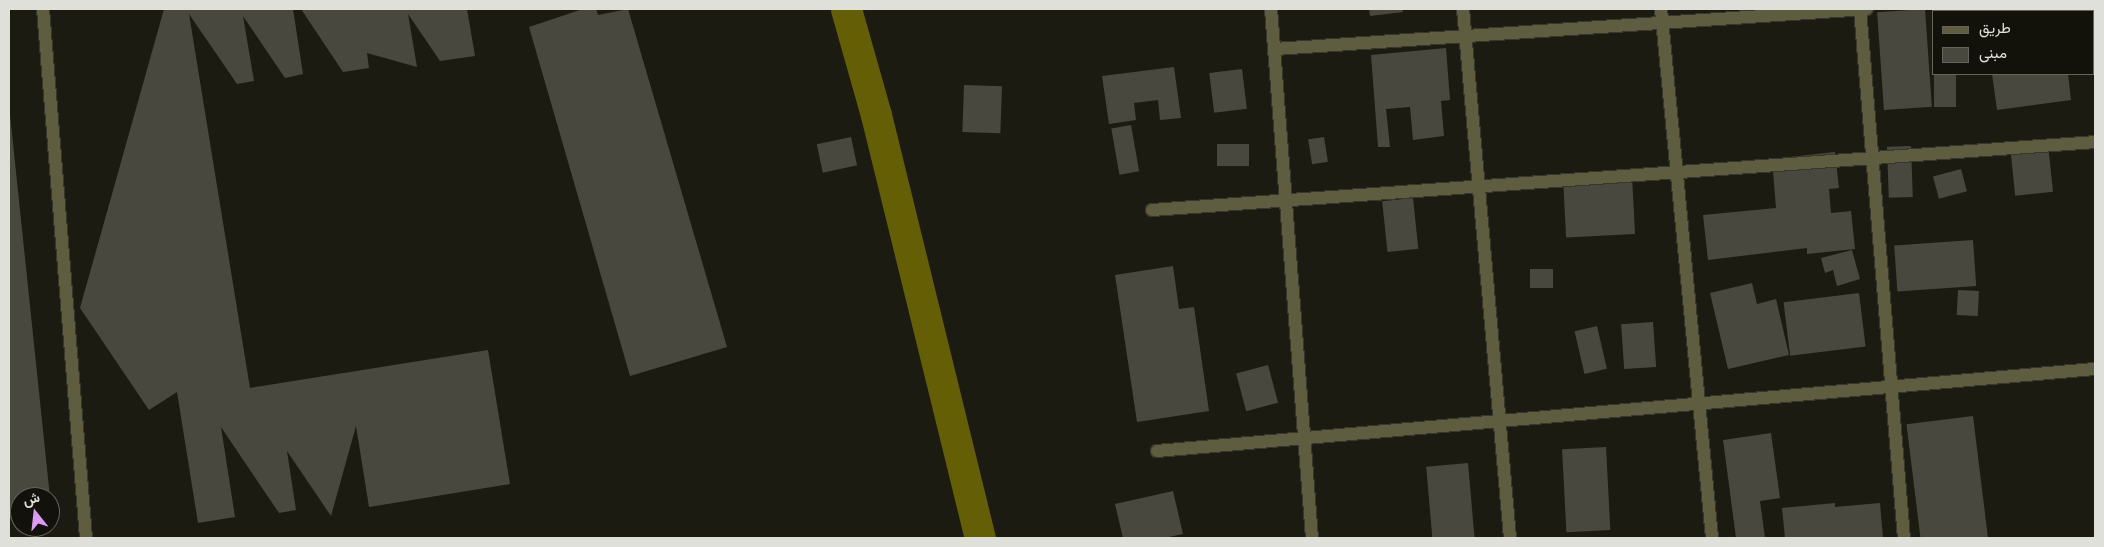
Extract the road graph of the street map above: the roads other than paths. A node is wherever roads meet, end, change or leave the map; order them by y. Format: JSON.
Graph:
{"nodes":[{"id":1,"x":43,"y":9,"type":"edge"},
{"id":2,"x":1271,"y":9,"type":"edge"},
{"id":3,"x":1463,"y":9,"type":"edge"},
{"id":4,"x":1661,"y":9,"type":"edge"},
{"id":5,"x":1860,"y":9,"type":"edge"},
{"id":6,"x":1866,"y":9,"type":"edge"},
{"id":7,"x":1662,"y":22,"type":"junction"},
{"id":8,"x":1466,"y":36,"type":"junction"},
{"id":9,"x":1275,"y":49,"type":"junction"},
{"id":10,"x":2095,"y":142,"type":"edge"},
{"id":11,"x":1870,"y":158,"type":"junction"},
{"id":12,"x":1674,"y":172,"type":"junction"},
{"id":13,"x":1480,"y":186,"type":"junction"},
{"id":14,"x":1287,"y":201,"type":"junction"},
{"id":15,"x":1152,"y":210,"type":"dead end"},
{"id":16,"x":2095,"y":369,"type":"edge"},
{"id":17,"x":1890,"y":387,"type":"junction"},
{"id":18,"x":1698,"y":403,"type":"junction"},
{"id":19,"x":1500,"y":421,"type":"junction"},
{"id":20,"x":1305,"y":438,"type":"junction"},
{"id":21,"x":1157,"y":451,"type":"dead end"},
{"id":22,"x":86,"y":538,"type":"edge"},
{"id":23,"x":1312,"y":538,"type":"edge"},
{"id":24,"x":1510,"y":538,"type":"edge"},
{"id":25,"x":1712,"y":538,"type":"edge"},
{"id":26,"x":1904,"y":538,"type":"edge"}],
"edges":[{"from":1,"to":22,"type":"street"},
{"from":2,"to":9,"type":"street"},
{"from":3,"to":8,"type":"street"},
{"from":4,"to":7,"type":"street"},
{"from":5,"to":6,"type":"street"},
{"from":5,"to":7,"type":"street"},
{"from":5,"to":11,"type":"street"},
{"from":7,"to":8,"type":"street"},
{"from":7,"to":12,"type":"street"},
{"from":8,"to":9,"type":"street"},
{"from":8,"to":13,"type":"street"},
{"from":9,"to":14,"type":"street"},
{"from":10,"to":11,"type":"street"},
{"from":11,"to":12,"type":"street"},
{"from":11,"to":17,"type":"street"},
{"from":12,"to":13,"type":"street"},
{"from":12,"to":18,"type":"street"},
{"from":13,"to":14,"type":"street"},
{"from":13,"to":19,"type":"street"},
{"from":14,"to":15,"type":"street"},
{"from":14,"to":20,"type":"street"},
{"from":16,"to":17,"type":"street"},
{"from":17,"to":18,"type":"street"},
{"from":17,"to":26,"type":"street"},
{"from":18,"to":19,"type":"street"},
{"from":18,"to":25,"type":"street"},
{"from":19,"to":20,"type":"street"},
{"from":19,"to":24,"type":"street"},
{"from":20,"to":21,"type":"street"},
{"from":20,"to":23,"type":"street"}]}
